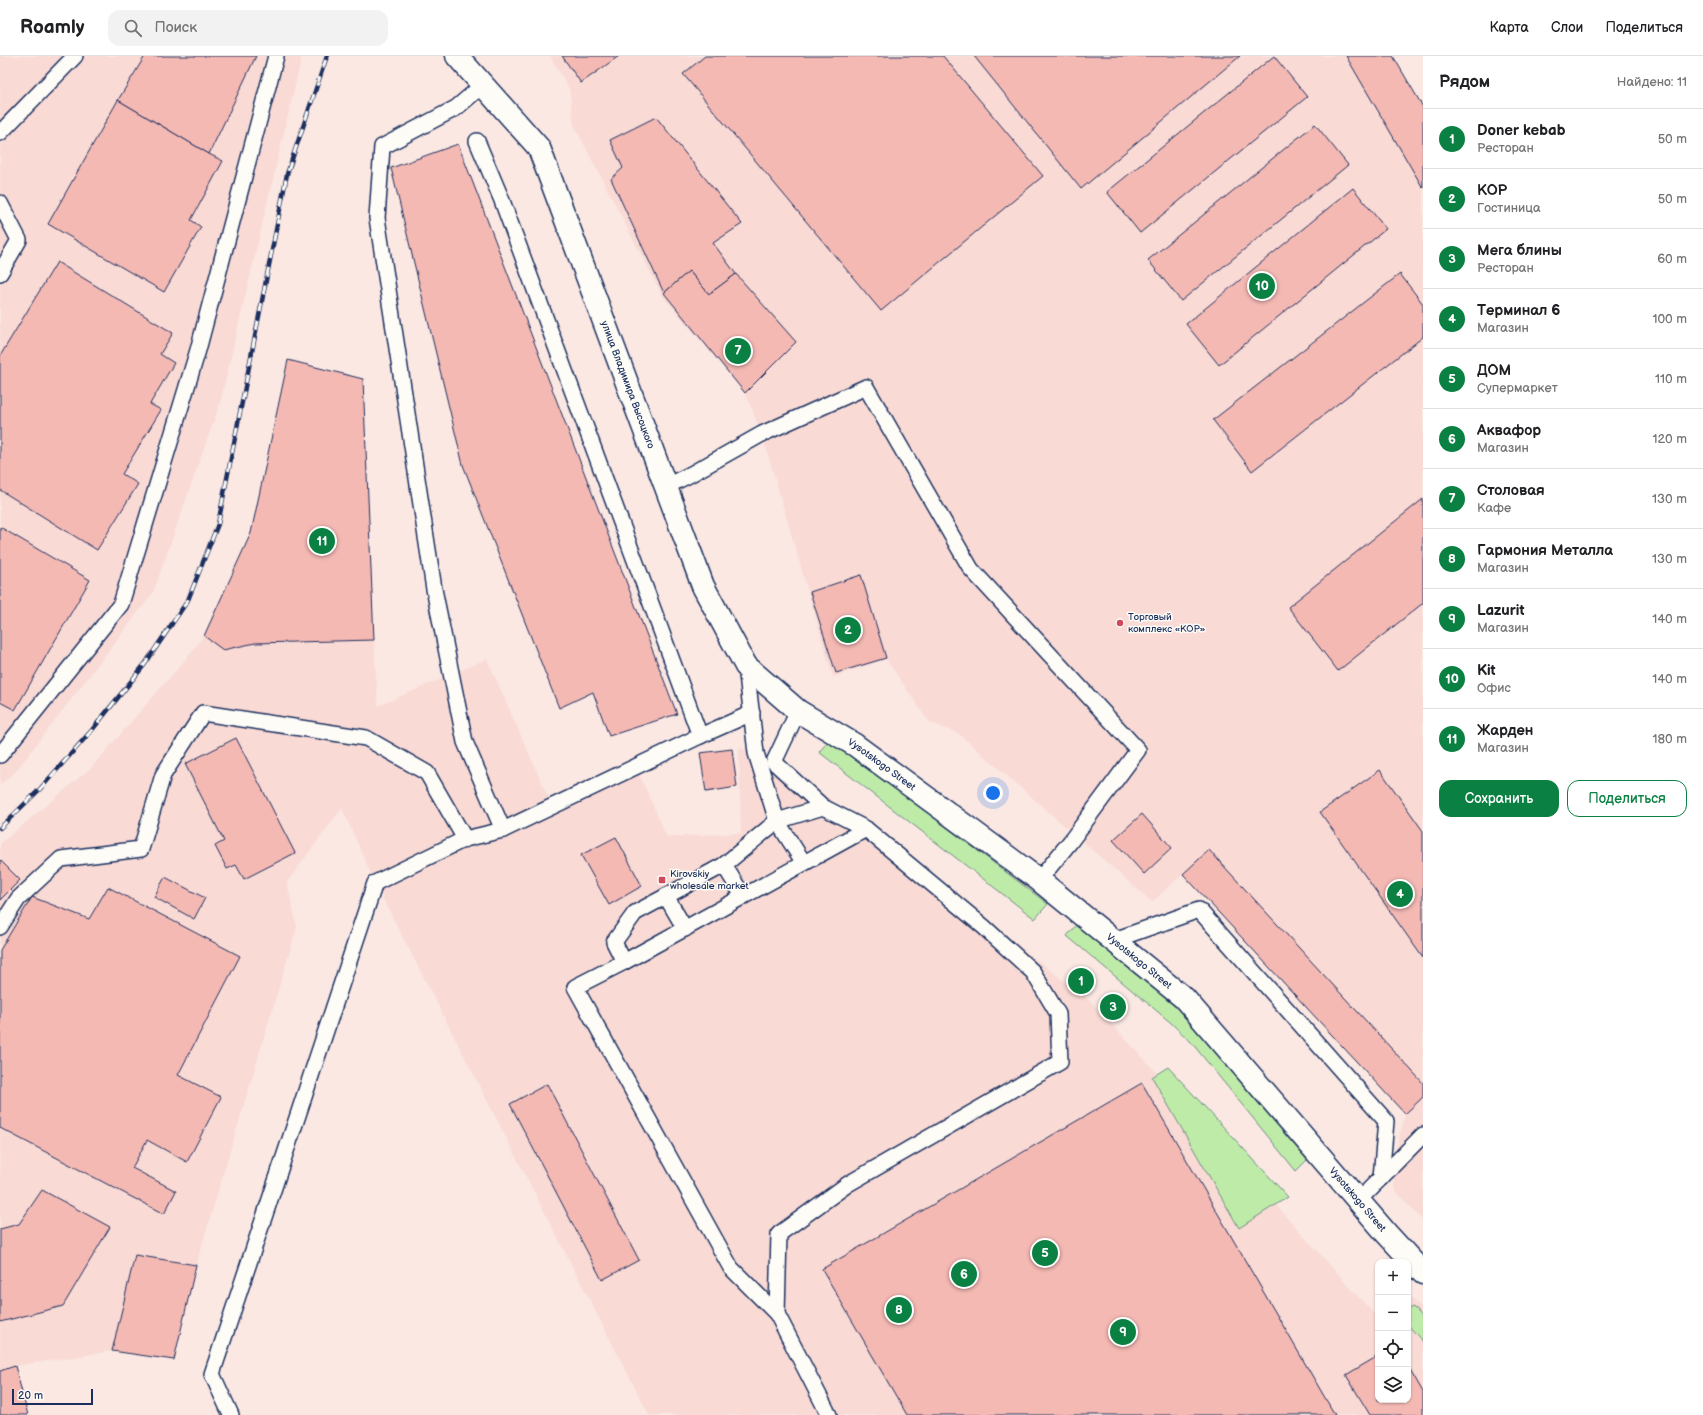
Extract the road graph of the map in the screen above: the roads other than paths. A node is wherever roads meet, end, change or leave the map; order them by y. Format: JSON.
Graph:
{"nodes":[{"id":1,"x":75,"y":56,"type":"edge"},
{"id":2,"x":276,"y":56,"type":"edge"},
{"id":3,"x":457,"y":56,"type":"edge"},
{"id":4,"x":484,"y":84,"type":"junction"},
{"id":5,"x":0,"y":133,"type":"edge"},
{"id":6,"x":477,"y":141,"type":"dead end"},
{"id":7,"x":0,"y":203,"type":"edge"},
{"id":8,"x":0,"y":273,"type":"edge"},
{"id":9,"x":665,"y":487,"type":"junction"},
{"id":10,"x":746,"y":666,"type":"junction"},
{"id":11,"x":798,"y":711,"type":"junction"},
{"id":12,"x":752,"y":713,"type":"junction"},
{"id":13,"x":700,"y":736,"type":"junction"},
{"id":14,"x":0,"y":755,"type":"edge"},
{"id":15,"x":823,"y":807,"type":"junction"},
{"id":16,"x":777,"y":821,"type":"junction"},
{"id":17,"x":866,"y":829,"type":"junction"},
{"id":18,"x":502,"y":830,"type":"junction"},
{"id":19,"x":465,"y":839,"type":"junction"},
{"id":20,"x":804,"y":863,"type":"junction"},
{"id":21,"x":724,"y":865,"type":"junction"},
{"id":22,"x":1039,"y":880,"type":"junction"},
{"id":23,"x":666,"y":896,"type":"junction"},
{"id":24,"x":743,"y":896,"type":"junction"},
{"id":25,"x":0,"y":926,"type":"edge"},
{"id":26,"x":685,"y":929,"type":"junction"},
{"id":27,"x":1114,"y":940,"type":"junction"},
{"id":28,"x":624,"y":962,"type":"junction"},
{"id":29,"x":1423,"y":1135,"type":"edge"},
{"id":30,"x":1381,"y":1178,"type":"junction"},
{"id":31,"x":1359,"y":1200,"type":"junction"},
{"id":32,"x":1423,"y":1273,"type":"edge"},
{"id":33,"x":777,"y":1314,"type":"junction"},
{"id":34,"x":231,"y":1415,"type":"edge"},
{"id":35,"x":828,"y":1415,"type":"edge"}],
"edges":[{"from":1,"to":5,"type":"lane"},
{"from":2,"to":14,"type":"lane"},
{"from":3,"to":4,"type":"main road","name":"улица Владимира Высоцкого"},
{"from":4,"to":9,"type":"main road","name":"улица Владимира Высоцкого"},
{"from":4,"to":18,"type":"lane"},
{"from":6,"to":13,"type":"lane"},
{"from":7,"to":8,"type":"lane"},
{"from":9,"to":10,"type":"main road","name":"улица Владимира Высоцкого"},
{"from":9,"to":22,"type":"lane"},
{"from":10,"to":11,"type":"main road","name":"улица Владимира Высоцкого"},
{"from":10,"to":12,"type":"lane"},
{"from":11,"to":15,"type":"lane"},
{"from":11,"to":22,"type":"main road","name":"Vysotskogo Street"},
{"from":12,"to":13,"type":"lane"},
{"from":12,"to":16,"type":"lane"},
{"from":13,"to":18,"type":"lane"},
{"from":15,"to":16,"type":"lane"},
{"from":15,"to":17,"type":"lane"},
{"from":16,"to":20,"type":"lane"},
{"from":16,"to":21,"type":"lane"},
{"from":17,"to":20,"type":"lane"},
{"from":17,"to":33,"type":"lane"},
{"from":18,"to":19,"type":"lane"},
{"from":19,"to":25,"type":"lane"},
{"from":19,"to":34,"type":"lane"},
{"from":20,"to":24,"type":"lane"},
{"from":21,"to":23,"type":"lane"},
{"from":21,"to":24,"type":"lane"},
{"from":22,"to":27,"type":"main road","name":"Vysotskogo Street"},
{"from":23,"to":26,"type":"lane"},
{"from":23,"to":28,"type":"lane"},
{"from":24,"to":26,"type":"lane"},
{"from":26,"to":28,"type":"lane"},
{"from":27,"to":30,"type":"lane"},
{"from":27,"to":31,"type":"main road","name":"Vysotskogo Street"},
{"from":28,"to":33,"type":"lane"},
{"from":29,"to":30,"type":"lane"},
{"from":30,"to":31,"type":"lane"},
{"from":31,"to":32,"type":"main road","name":"Vysotskogo Street"},
{"from":33,"to":35,"type":"lane"}]}
